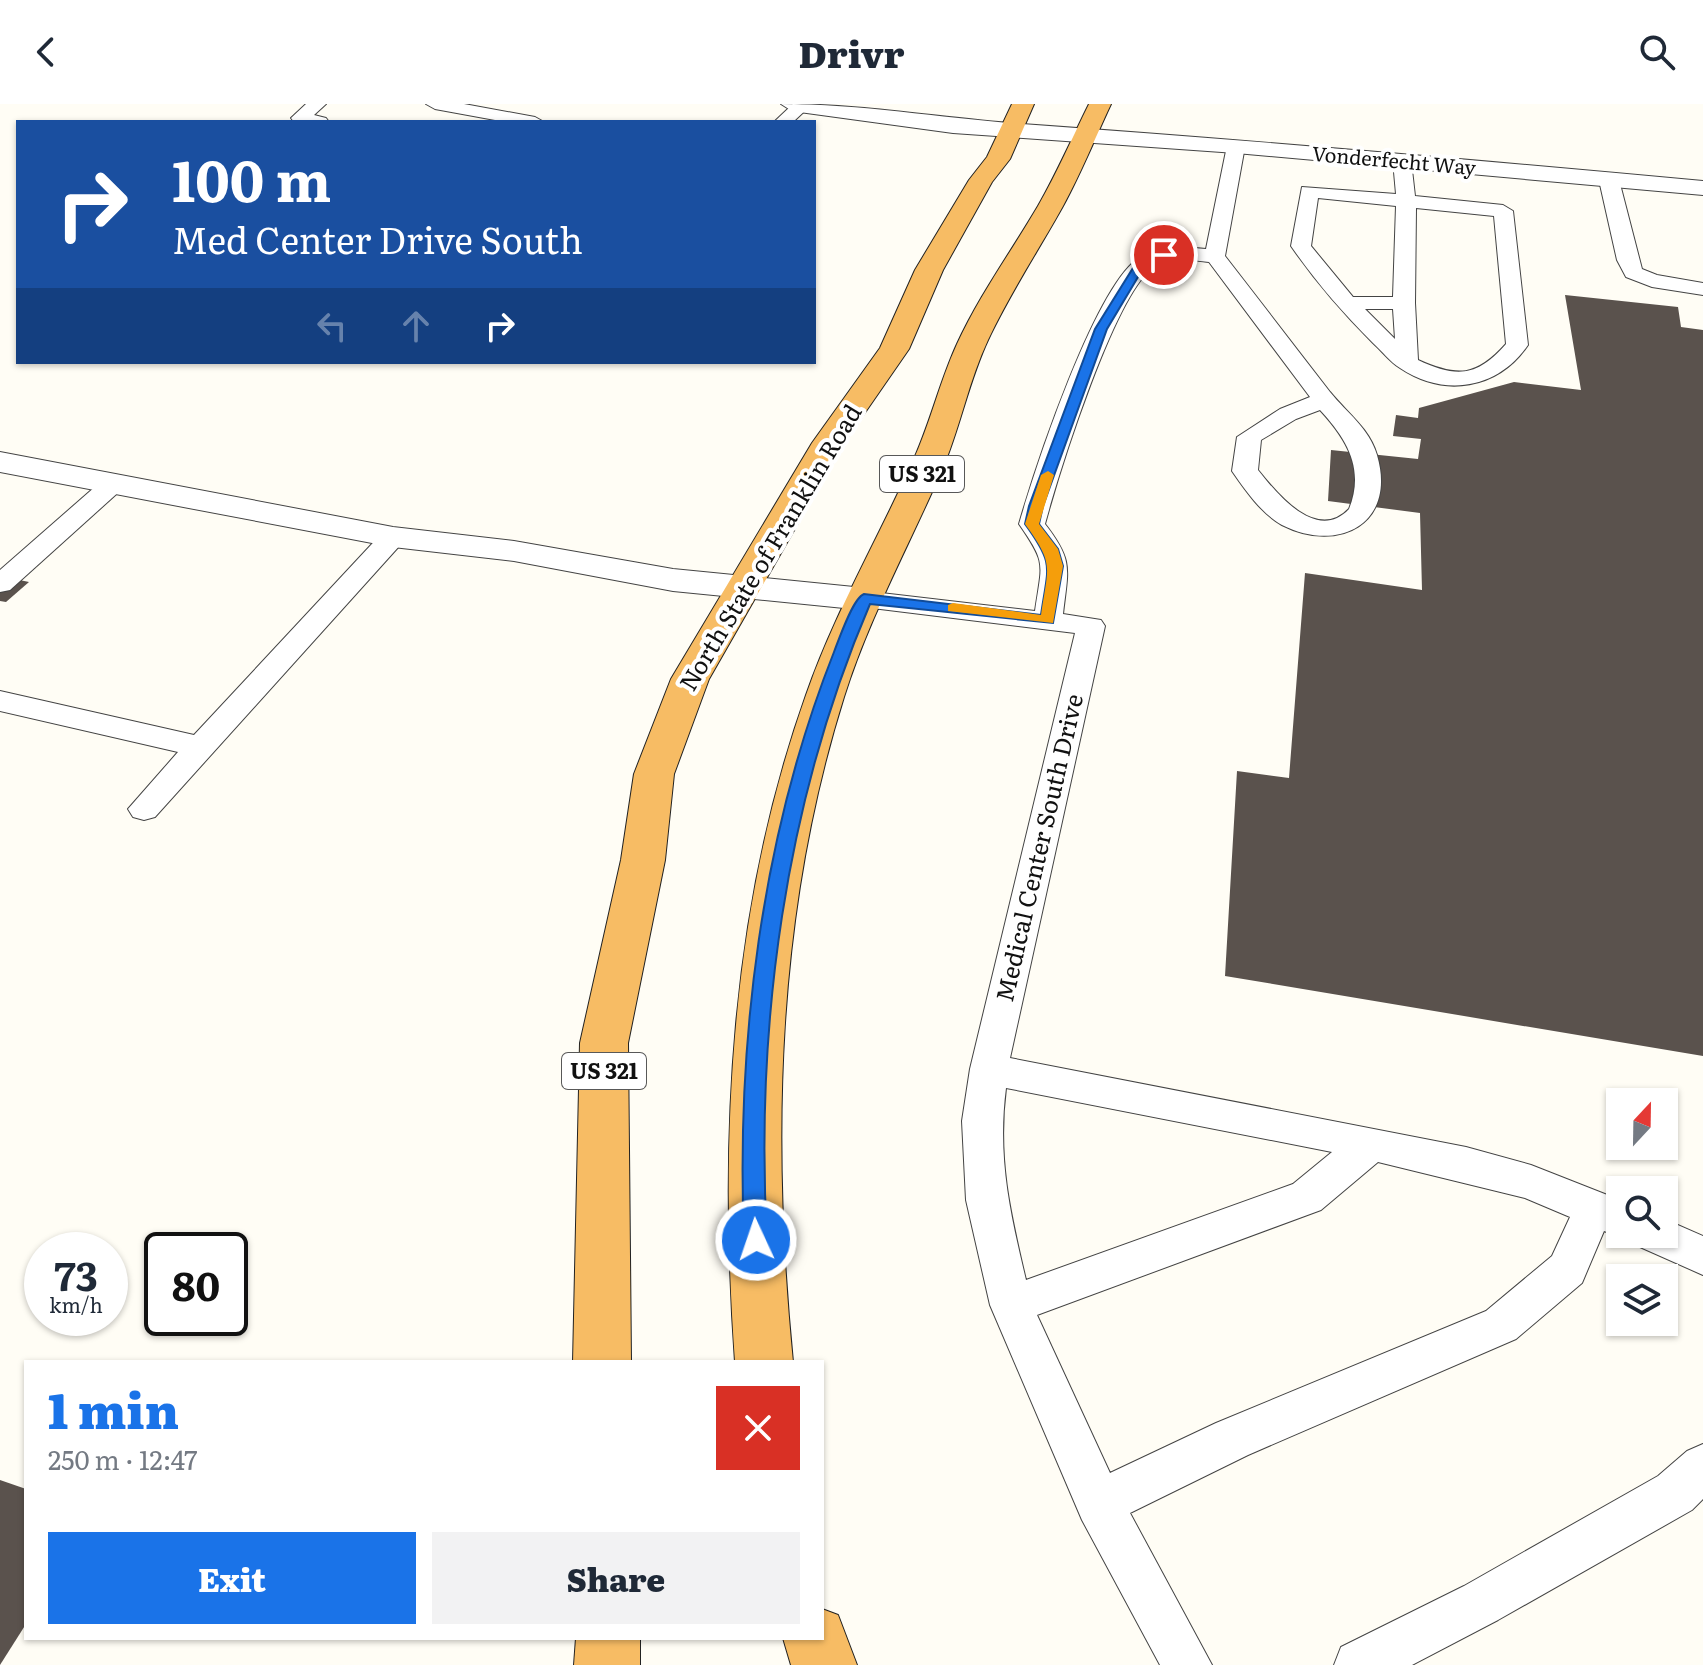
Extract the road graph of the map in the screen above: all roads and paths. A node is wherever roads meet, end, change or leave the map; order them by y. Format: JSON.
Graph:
{"nodes":[{"id":1,"x":317,"y":104,"type":"edge"},
{"id":2,"x":435,"y":104,"type":"edge"},
{"id":3,"x":1023,"y":104,"type":"edge"},
{"id":4,"x":1100,"y":104,"type":"edge"},
{"id":5,"x":797,"y":105,"type":"edge"},
{"id":6,"x":310,"y":120,"type":"edge"},
{"id":7,"x":518,"y":120,"type":"edge"},
{"id":8,"x":1011,"y":130,"type":"junction"},
{"id":9,"x":1085,"y":135,"type":"junction"},
{"id":10,"x":1236,"y":146,"type":"junction"},
{"id":11,"x":1402,"y":161,"type":"junction"},
{"id":12,"x":1609,"y":180,"type":"junction"},
{"id":13,"x":1703,"y":188,"type":"edge"},
{"id":14,"x":1406,"y":201,"type":"junction"},
{"id":15,"x":1215,"y":256,"type":"junction"},
{"id":16,"x":1703,"y":289,"type":"edge"},
{"id":17,"x":1345,"y":303,"type":"junction"},
{"id":18,"x":1404,"y":303,"type":"junction"},
{"id":19,"x":1407,"y":363,"type":"junction"},
{"id":20,"x":1324,"y":400,"type":"junction"},
{"id":21,"x":0,"y":462,"type":"edge"},
{"id":22,"x":113,"y":484,"type":"junction"},
{"id":23,"x":393,"y":537,"type":"junction"},
{"id":24,"x":0,"y":584,"type":"edge"},
{"id":25,"x":744,"y":587,"type":"junction"},
{"id":26,"x":864,"y":599,"type":"junction"},
{"id":27,"x":1048,"y":620,"type":"junction"},
{"id":28,"x":0,"y":701,"type":"edge"},
{"id":29,"x":200,"y":747,"type":"junction"},
{"id":30,"x":144,"y":809,"type":"dead end"},
{"id":31,"x":989,"y":1069,"type":"junction"},
{"id":32,"x":1371,"y":1144,"type":"junction"},
{"id":33,"x":1606,"y":1213,"type":"edge"},
{"id":34,"x":1606,"y":1214,"type":"edge"},
{"id":35,"x":1678,"y":1245,"type":"edge"},
{"id":36,"x":1703,"y":1256,"type":"edge"},
{"id":37,"x":1011,"y":1305,"type":"junction"},
{"id":38,"x":602,"y":1360,"type":"edge"},
{"id":39,"x":764,"y":1360,"type":"edge"},
{"id":40,"x":1703,"y":1467,"type":"edge"},
{"id":41,"x":1099,"y":1503,"type":"junction"},
{"id":42,"x":608,"y":1640,"type":"edge"},
{"id":43,"x":816,"y":1640,"type":"edge"},
{"id":44,"x":607,"y":1665,"type":"edge"},
{"id":45,"x":824,"y":1665,"type":"edge"},
{"id":46,"x":1187,"y":1665,"type":"edge"},
{"id":47,"x":1359,"y":1665,"type":"edge"}],
"edges":[{"from":1,"to":6,"type":"lane"},
{"from":2,"to":7,"type":"lane"},
{"from":3,"to":8,"type":"highway","name":"North State of Franklin Road","number":"US 321"},
{"from":4,"to":9,"type":"highway","number":"US 321"},
{"from":5,"to":8,"type":"street","name":"Vonderfecht Way"},
{"from":8,"to":9,"type":"street","name":"Vonderfecht Way"},
{"from":8,"to":25,"type":"highway","name":"North State of Franklin Road","number":"US 321"},
{"from":9,"to":10,"type":"street","name":"Vonderfecht Way"},
{"from":9,"to":26,"type":"highway","number":"US 321"},
{"from":10,"to":11,"type":"street","name":"Vonderfecht Way"},
{"from":10,"to":15,"type":"lane"},
{"from":11,"to":12,"type":"street","name":"Vonderfecht Way"},
{"from":11,"to":14,"type":"lane"},
{"from":12,"to":13,"type":"street","name":"Vonderfecht Way"},
{"from":12,"to":16,"type":"lane"},
{"from":14,"to":17,"type":"lane"},
{"from":14,"to":18,"type":"lane"},
{"from":14,"to":19,"type":"lane"},
{"from":15,"to":20,"type":"lane"},
{"from":15,"to":27,"type":"lane"},
{"from":17,"to":18,"type":"lane"},
{"from":17,"to":19,"type":"lane"},
{"from":18,"to":19,"type":"lane"},
{"from":20,"to":20,"type":"lane"},
{"from":21,"to":22,"type":"street"},
{"from":22,"to":23,"type":"street"},
{"from":22,"to":24,"type":"lane"},
{"from":23,"to":25,"type":"street"},
{"from":23,"to":29,"type":"lane"},
{"from":25,"to":26,"type":"street"},
{"from":25,"to":38,"type":"highway","name":"North State of Franklin Road","number":"US 321"},
{"from":26,"to":27,"type":"lane"},
{"from":26,"to":39,"type":"highway","number":"US 321"},
{"from":27,"to":31,"type":"lane","name":"Medical Center South Drive"},
{"from":28,"to":29,"type":"lane"},
{"from":29,"to":30,"type":"lane"},
{"from":31,"to":32,"type":"lane"},
{"from":31,"to":37,"type":"lane","name":"Medical Center South Drive"},
{"from":32,"to":33,"type":"lane"},
{"from":32,"to":37,"type":"lane"},
{"from":34,"to":41,"type":"lane"},
{"from":35,"to":36,"type":"lane"},
{"from":37,"to":41,"type":"lane","name":"Medical Center South Drive"},
{"from":40,"to":47,"type":"lane"},
{"from":41,"to":46,"type":"lane","name":"Medical Center South Drive"},
{"from":42,"to":44,"type":"highway"},
{"from":43,"to":45,"type":"highway"}]}
